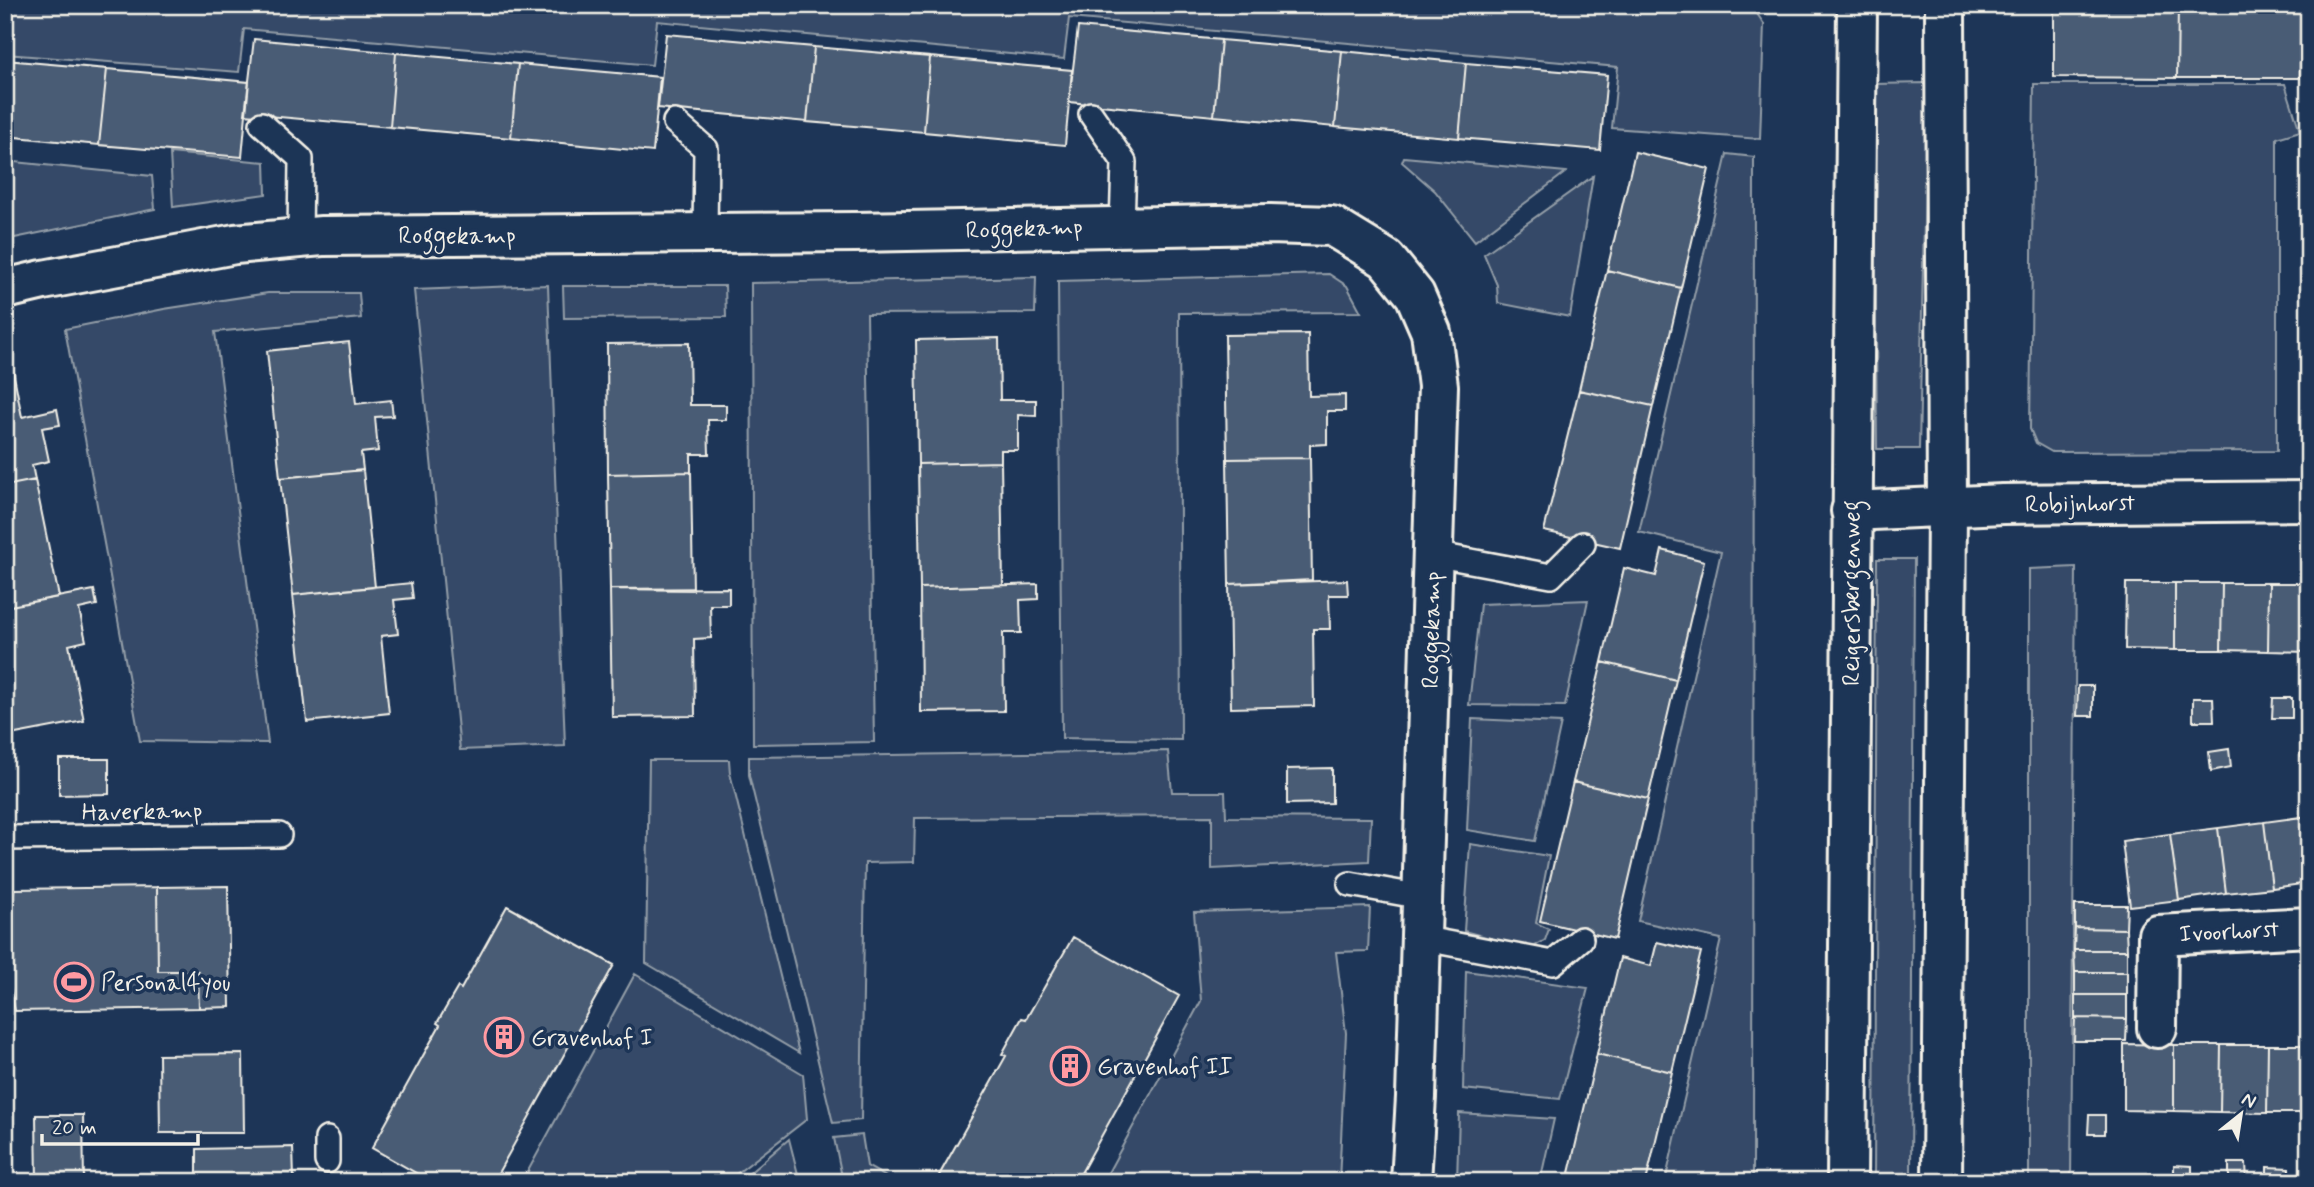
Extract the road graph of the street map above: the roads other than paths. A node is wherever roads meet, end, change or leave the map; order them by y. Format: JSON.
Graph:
{"nodes":[{"id":1,"x":1857,"y":5,"type":"edge"},
{"id":2,"x":1945,"y":5,"type":"edge"},
{"id":3,"x":1091,"y":114,"type":"dead end"},
{"id":4,"x":675,"y":122,"type":"dead end"},
{"id":5,"x":262,"y":124,"type":"dead end"},
{"id":6,"x":1122,"y":226,"type":"junction"},
{"id":7,"x":705,"y":234,"type":"junction"},
{"id":8,"x":300,"y":239,"type":"junction"},
{"id":9,"x":5,"y":289,"type":"edge"},
{"id":10,"x":2309,"y":501,"type":"edge"},
{"id":11,"x":1947,"y":508,"type":"junction"},
{"id":12,"x":1852,"y":511,"type":"junction"},
{"id":13,"x":1583,"y":544,"type":"dead end"},
{"id":14,"x":1433,"y":554,"type":"junction"},
{"id":15,"x":279,"y":835,"type":"dead end"},
{"id":16,"x":5,"y":838,"type":"edge"},
{"id":17,"x":1350,"y":884,"type":"dead end"},
{"id":18,"x":1422,"y":897,"type":"junction"},
{"id":19,"x":2309,"y":927,"type":"edge"},
{"id":20,"x":1420,"y":938,"type":"junction"},
{"id":21,"x":1581,"y":940,"type":"dead end"},
{"id":22,"x":2157,"y":1028,"type":"dead end"},
{"id":23,"x":1411,"y":1182,"type":"edge"},
{"id":24,"x":1847,"y":1182,"type":"edge"},
{"id":25,"x":1942,"y":1182,"type":"edge"}],
"edges":[{"from":1,"to":12,"type":"street","name":"Reigersbergenweg"},
{"from":2,"to":11,"type":"street"},
{"from":3,"to":6,"type":"lane"},
{"from":4,"to":7,"type":"lane"},
{"from":5,"to":8,"type":"lane"},
{"from":6,"to":7,"type":"street","name":"Roggekamp"},
{"from":6,"to":14,"type":"street","name":"Roggekamp"},
{"from":7,"to":8,"type":"street","name":"Roggekamp"},
{"from":8,"to":9,"type":"street","name":"Roggekamp"},
{"from":10,"to":11,"type":"street","name":"Robijnhorst"},
{"from":11,"to":12,"type":"street","name":"Robijnhorst"},
{"from":11,"to":25,"type":"street"},
{"from":12,"to":24,"type":"street","name":"Reigersbergenweg"},
{"from":13,"to":14,"type":"lane"},
{"from":14,"to":18,"type":"street","name":"Roggekamp"},
{"from":15,"to":16,"type":"lane","name":"Haverkamp"},
{"from":17,"to":18,"type":"lane"},
{"from":18,"to":20,"type":"street","name":"Roggekamp"},
{"from":19,"to":22,"type":"street","name":"Ivoorhorst"},
{"from":20,"to":21,"type":"lane"},
{"from":20,"to":23,"type":"street","name":"Roggekamp"}]}
